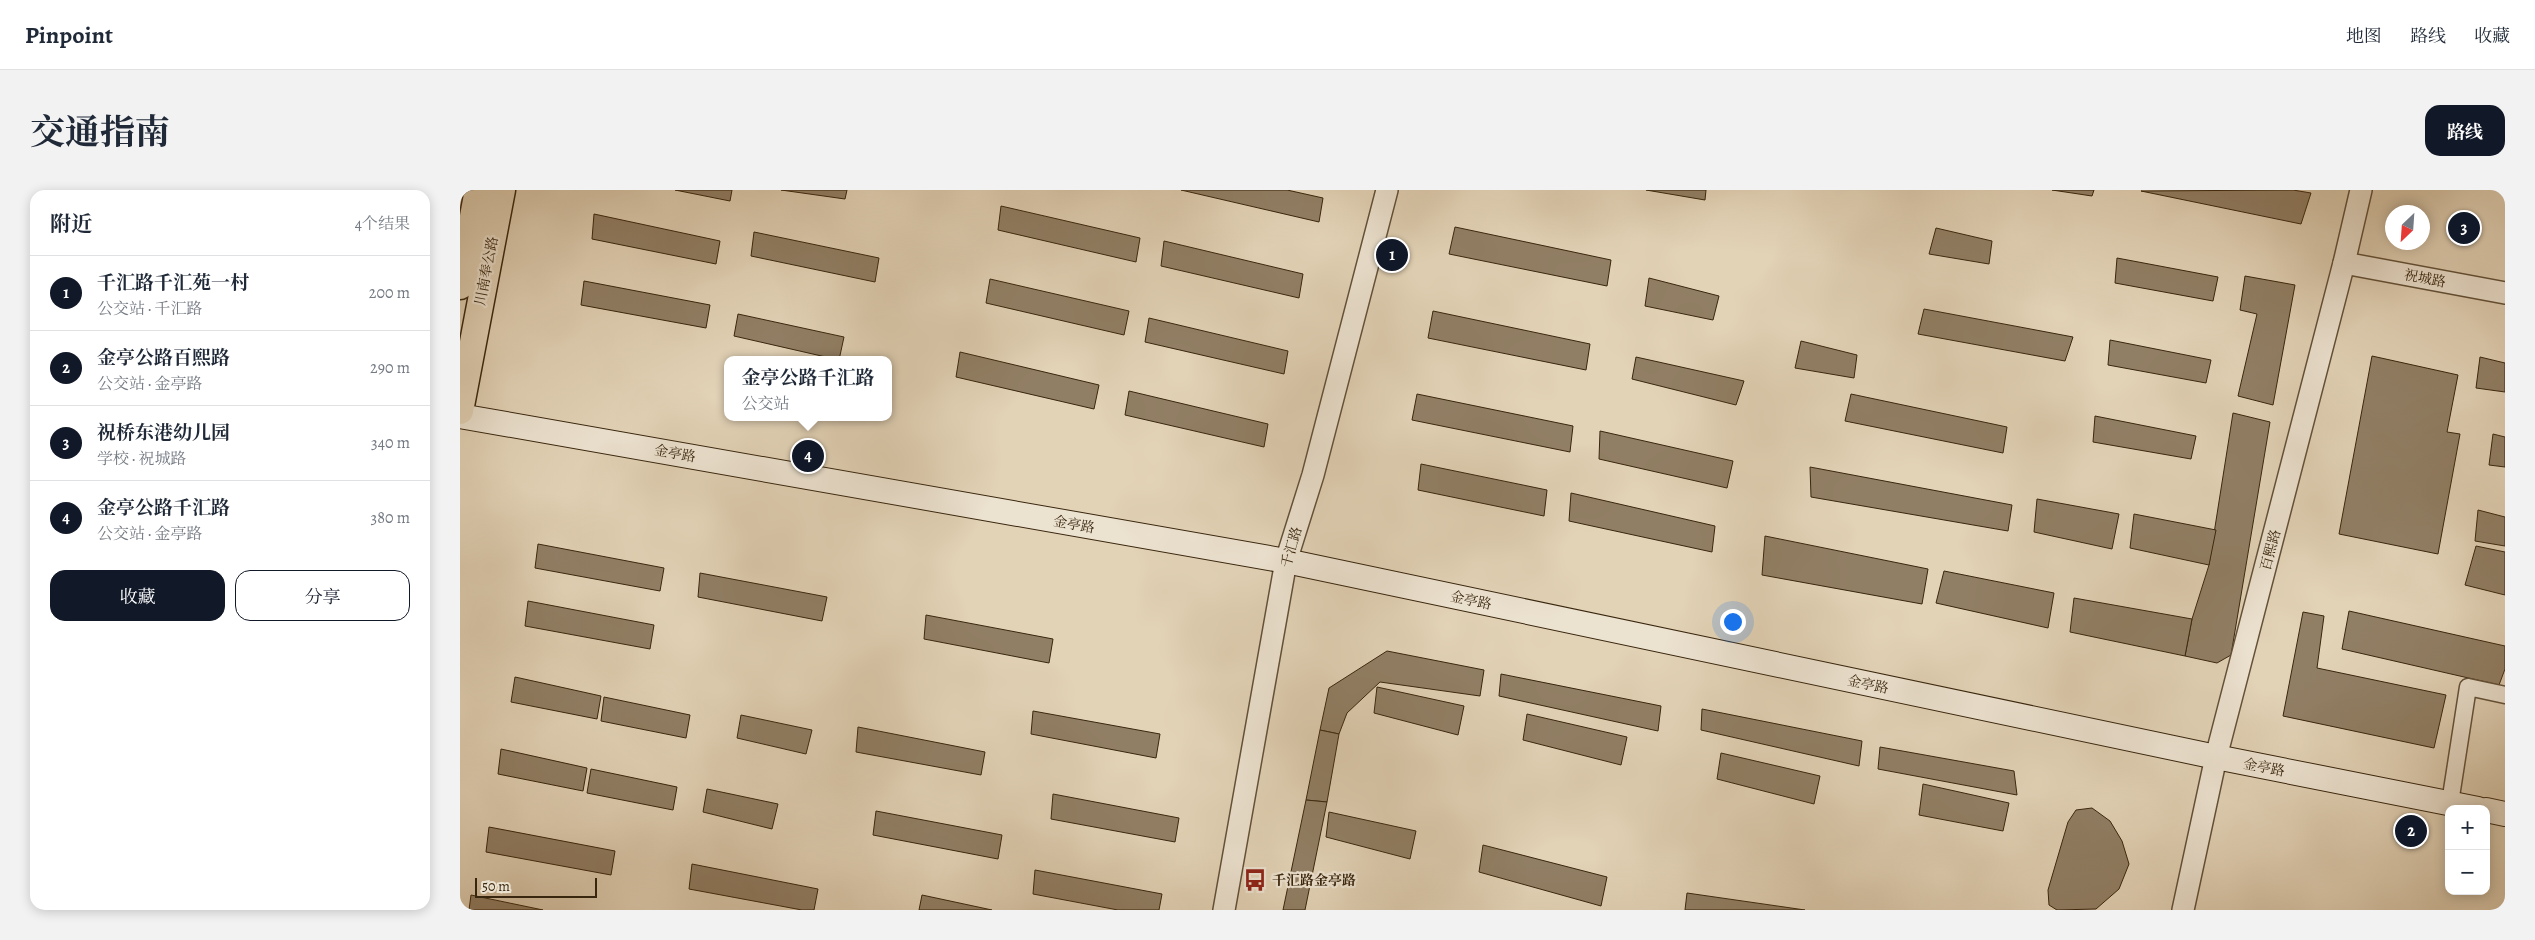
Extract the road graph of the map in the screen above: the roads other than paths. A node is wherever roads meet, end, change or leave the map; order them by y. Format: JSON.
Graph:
{"nodes":[{"id":1,"x":478,"y":190,"type":"edge"},
{"id":2,"x":502,"y":190,"type":"edge"},
{"id":3,"x":1387,"y":190,"type":"edge"},
{"id":4,"x":2361,"y":190,"type":"edge"},
{"id":5,"x":2344,"y":263,"type":"junction"},
{"id":6,"x":460,"y":286,"type":"edge"},
{"id":7,"x":2505,"y":293,"type":"edge"},
{"id":8,"x":460,"y":411,"type":"edge"},
{"id":9,"x":460,"y":416,"type":"edge"},
{"id":10,"x":1286,"y":562,"type":"junction"},
{"id":11,"x":2505,"y":695,"type":"edge"},
{"id":12,"x":2216,"y":757,"type":"junction"},
{"id":13,"x":2450,"y":803,"type":"junction"},
{"id":14,"x":2459,"y":805,"type":"edge"},
{"id":15,"x":2490,"y":811,"type":"edge"},
{"id":16,"x":2505,"y":814,"type":"edge"},
{"id":17,"x":1224,"y":910,"type":"edge"},
{"id":18,"x":2183,"y":910,"type":"edge"}],
"edges":[{"from":1,"to":6,"type":"main road","name":"川南奉公路"},
{"from":2,"to":8,"type":"main road","name":"川南奉公路"},
{"from":3,"to":10,"type":"street","name":"千汇路"},
{"from":4,"to":5,"type":"street","name":"百熙路"},
{"from":5,"to":7,"type":"street","name":"祝城路"},
{"from":5,"to":12,"type":"street","name":"百熙路"},
{"from":9,"to":10,"type":"main road","name":"金亭路"},
{"from":10,"to":12,"type":"main road","name":"金亭路"},
{"from":10,"to":17,"type":"street","name":"千汇路"},
{"from":11,"to":13,"type":"street"},
{"from":12,"to":13,"type":"main road","name":"金亭路"},
{"from":12,"to":18,"type":"street","name":"百熙路"},
{"from":13,"to":14,"type":"main road","name":"金亭路"},
{"from":15,"to":16,"type":"main road"}]}
